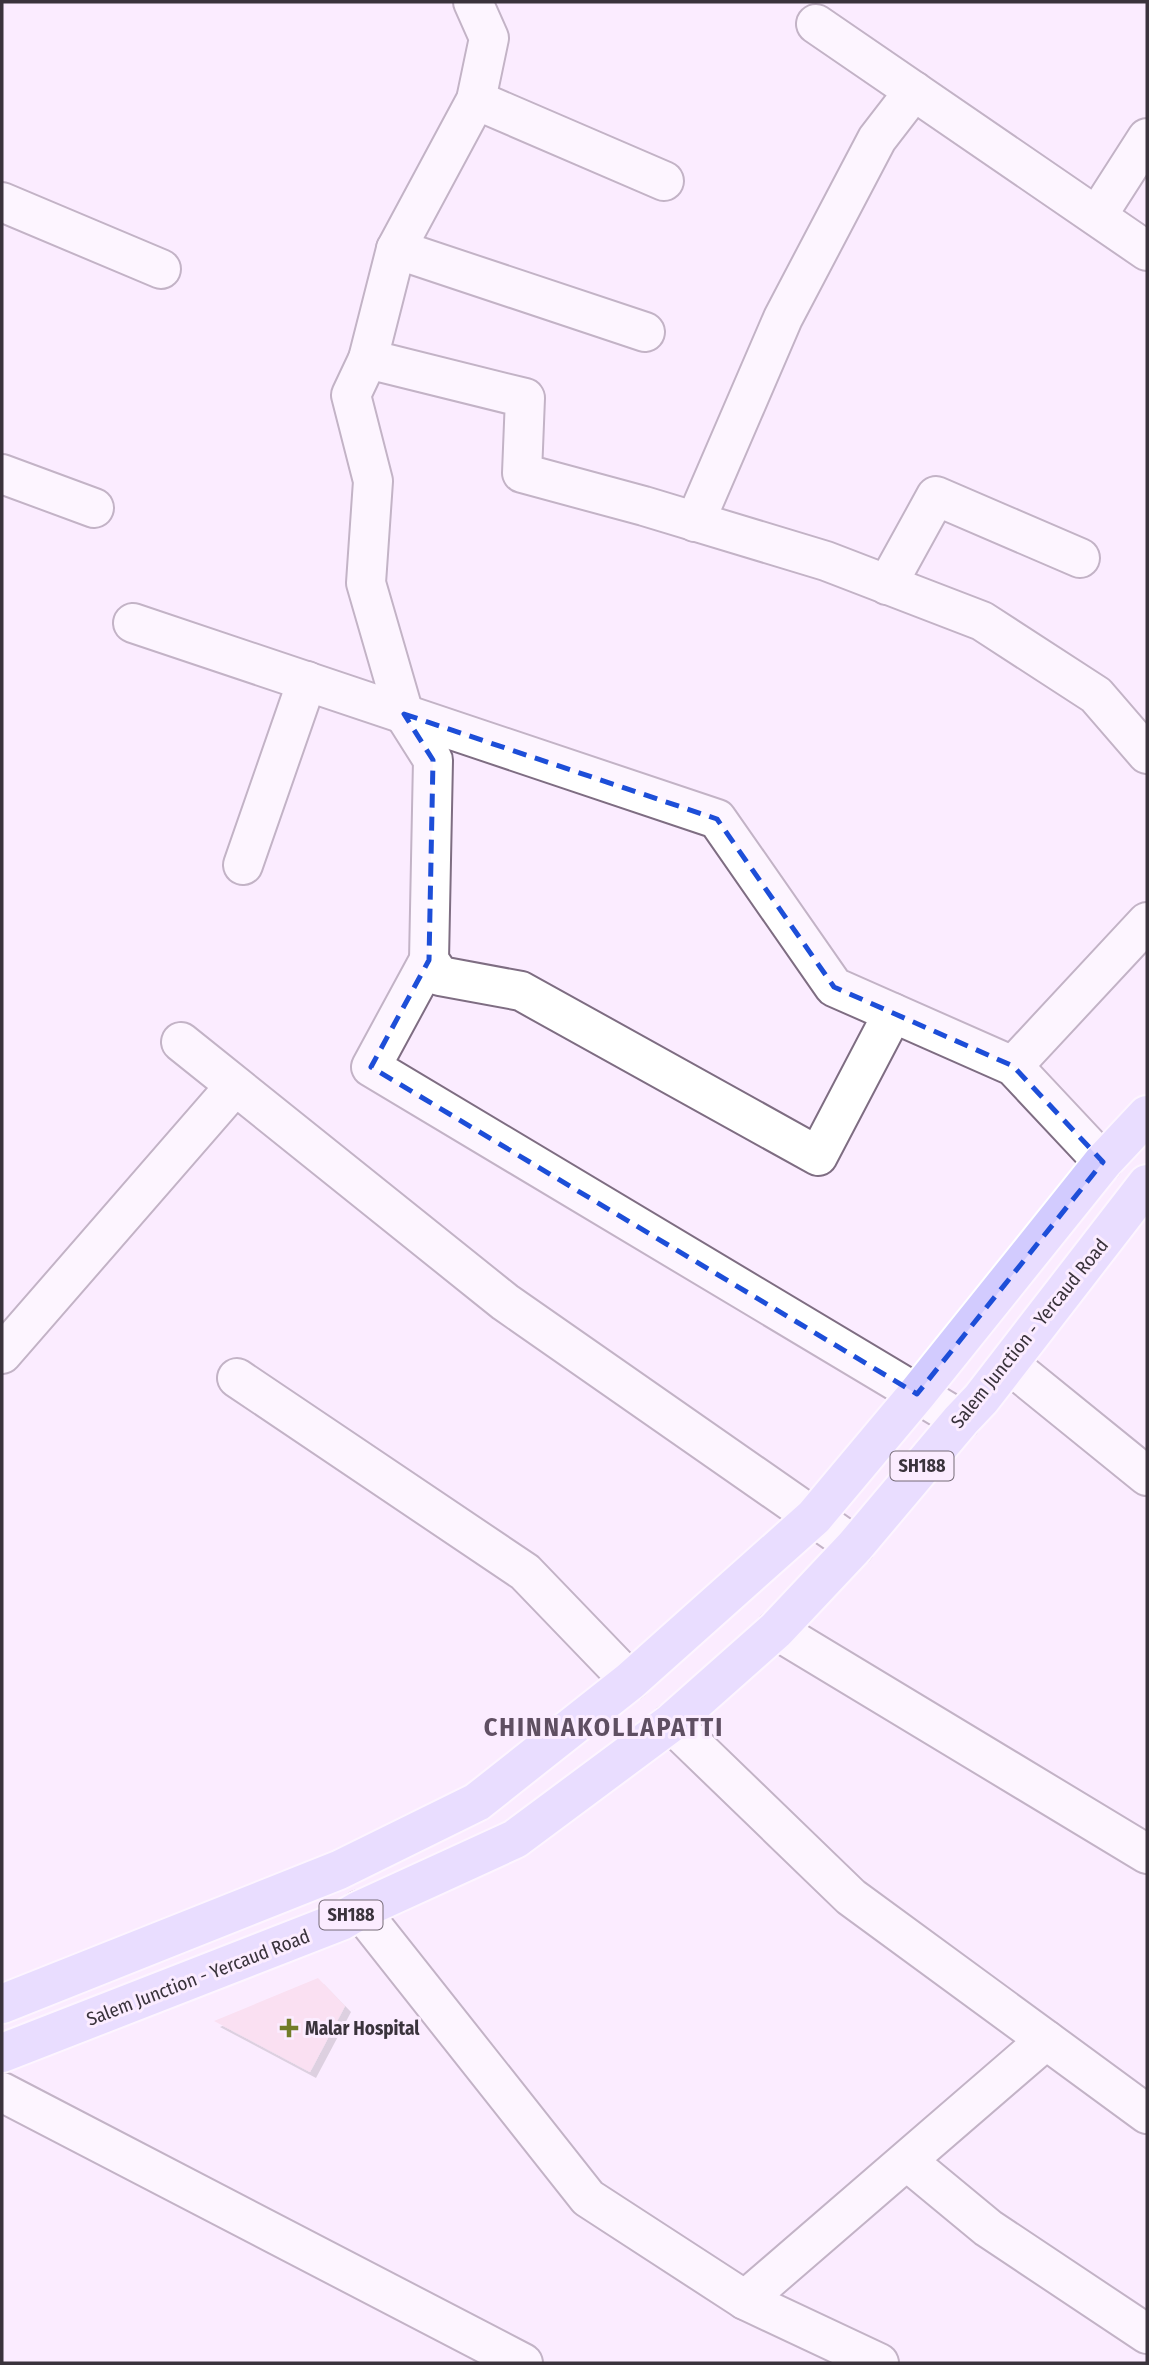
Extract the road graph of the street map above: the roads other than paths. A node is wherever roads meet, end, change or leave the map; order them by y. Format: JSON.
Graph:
{"nodes":[{"id":1,"x":473,"y":2,"type":"edge"},
{"id":2,"x":816,"y":24,"type":"dead end"},
{"id":3,"x":914,"y":91,"type":"junction"},
{"id":4,"x":476,"y":100,"type":"junction"},
{"id":5,"x":1147,"y":138,"type":"edge"},
{"id":6,"x":664,"y":181,"type":"dead end"},
{"id":7,"x":2,"y":202,"type":"edge"},
{"id":8,"x":1097,"y":216,"type":"junction"},
{"id":9,"x":396,"y":250,"type":"junction"},
{"id":10,"x":1147,"y":251,"type":"edge"},
{"id":11,"x":161,"y":269,"type":"dead end"},
{"id":12,"x":645,"y":332,"type":"dead end"},
{"id":13,"x":369,"y":359,"type":"junction"},
{"id":14,"x":2,"y":474,"type":"edge"},
{"id":15,"x":94,"y":508,"type":"dead end"},
{"id":16,"x":695,"y":522,"type":"junction"},
{"id":17,"x":1080,"y":558,"type":"dead end"},
{"id":18,"x":887,"y":584,"type":"junction"},
{"id":19,"x":133,"y":623,"type":"dead end"},
{"id":20,"x":306,"y":681,"type":"junction"},
{"id":21,"x":404,"y":714,"type":"junction"},
{"id":22,"x":1147,"y":754,"type":"edge"},
{"id":23,"x":243,"y":864,"type":"dead end"},
{"id":24,"x":1147,"y":922,"type":"edge"},
{"id":25,"x":429,"y":960,"type":"junction"},
{"id":26,"x":893,"y":1013,"type":"junction"},
{"id":27,"x":181,"y":1042,"type":"dead end"},
{"id":28,"x":1013,"y":1066,"type":"junction"},
{"id":29,"x":235,"y":1086,"type":"junction"},
{"id":30,"x":1147,"y":1115,"type":"edge"},
{"id":31,"x":1104,"y":1163,"type":"junction"},
{"id":32,"x":1147,"y":1184,"type":"edge"},
{"id":33,"x":2,"y":1354,"type":"edge"},
{"id":34,"x":1009,"y":1364,"type":"junction"},
{"id":35,"x":237,"y":1378,"type":"dead end"},
{"id":36,"x":918,"y":1394,"type":"junction"},
{"id":37,"x":961,"y":1420,"type":"junction"},
{"id":38,"x":1147,"y":1476,"type":"edge"},
{"id":39,"x":814,"y":1517,"type":"junction"},
{"id":40,"x":855,"y":1546,"type":"junction"},
{"id":41,"x":776,"y":1630,"type":"junction"},
{"id":42,"x":630,"y":1681,"type":"junction"},
{"id":43,"x":671,"y":1723,"type":"junction"},
{"id":44,"x":1147,"y":1854,"type":"edge"},
{"id":45,"x":360,"y":1910,"type":"junction"},
{"id":46,"x":2,"y":2004,"type":"edge"},
{"id":47,"x":1046,"y":2040,"type":"junction"},
{"id":48,"x":2,"y":2053,"type":"edge"},
{"id":49,"x":2,"y":2092,"type":"edge"},
{"id":50,"x":1147,"y":2114,"type":"edge"},
{"id":51,"x":907,"y":2161,"type":"junction"},
{"id":52,"x":745,"y":2301,"type":"junction"},
{"id":53,"x":1147,"y":2334,"type":"edge"},
{"id":54,"x":523,"y":2363,"type":"edge"},
{"id":55,"x":879,"y":2363,"type":"edge"}],
"edges":[{"from":1,"to":4,"type":"street"},
{"from":2,"to":3,"type":"street"},
{"from":3,"to":8,"type":"street"},
{"from":3,"to":16,"type":"street"},
{"from":4,"to":6,"type":"street"},
{"from":4,"to":9,"type":"street"},
{"from":5,"to":8,"type":"street"},
{"from":7,"to":11,"type":"street"},
{"from":8,"to":10,"type":"street"},
{"from":9,"to":12,"type":"street"},
{"from":9,"to":13,"type":"street"},
{"from":13,"to":16,"type":"street"},
{"from":13,"to":21,"type":"street"},
{"from":14,"to":15,"type":"street"},
{"from":16,"to":18,"type":"street"},
{"from":17,"to":18,"type":"street"},
{"from":18,"to":22,"type":"street"},
{"from":19,"to":20,"type":"street"},
{"from":20,"to":21,"type":"street"},
{"from":20,"to":23,"type":"street"},
{"from":21,"to":25,"type":"street"},
{"from":21,"to":26,"type":"street"},
{"from":24,"to":28,"type":"street"},
{"from":25,"to":26,"type":"street"},
{"from":25,"to":36,"type":"street"},
{"from":26,"to":28,"type":"street"},
{"from":27,"to":29,"type":"street"},
{"from":28,"to":31,"type":"street"},
{"from":29,"to":33,"type":"street"},
{"from":29,"to":39,"type":"street"},
{"from":30,"to":31,"type":"main road"},
{"from":31,"to":36,"type":"main road"},
{"from":32,"to":34,"type":"main road","name":"Salem Junction - Yercaud Road","number":"SH188"},
{"from":34,"to":37,"type":"main road","name":"Salem Junction - Yercaud Road","number":"SH188"},
{"from":34,"to":38,"type":"street"},
{"from":35,"to":42,"type":"street"},
{"from":36,"to":37,"type":"street"},
{"from":36,"to":39,"type":"main road"},
{"from":37,"to":40,"type":"main road","name":"Salem Junction - Yercaud Road","number":"SH188"},
{"from":39,"to":40,"type":"street"},
{"from":39,"to":42,"type":"main road"},
{"from":40,"to":41,"type":"main road","name":"Salem Junction - Yercaud Road","number":"SH188"},
{"from":41,"to":43,"type":"main road","name":"Salem Junction - Yercaud Road","number":"SH188"},
{"from":41,"to":44,"type":"street"},
{"from":42,"to":46,"type":"main road"},
{"from":43,"to":45,"type":"main road","name":"Salem Junction - Yercaud Road","number":"SH188"},
{"from":43,"to":47,"type":"street"},
{"from":45,"to":48,"type":"main road","name":"Salem Junction - Yercaud Road","number":"SH188"},
{"from":45,"to":52,"type":"street"},
{"from":47,"to":50,"type":"street"},
{"from":47,"to":51,"type":"street"},
{"from":49,"to":54,"type":"street"},
{"from":51,"to":52,"type":"street"},
{"from":51,"to":53,"type":"street"},
{"from":52,"to":55,"type":"street"}]}
